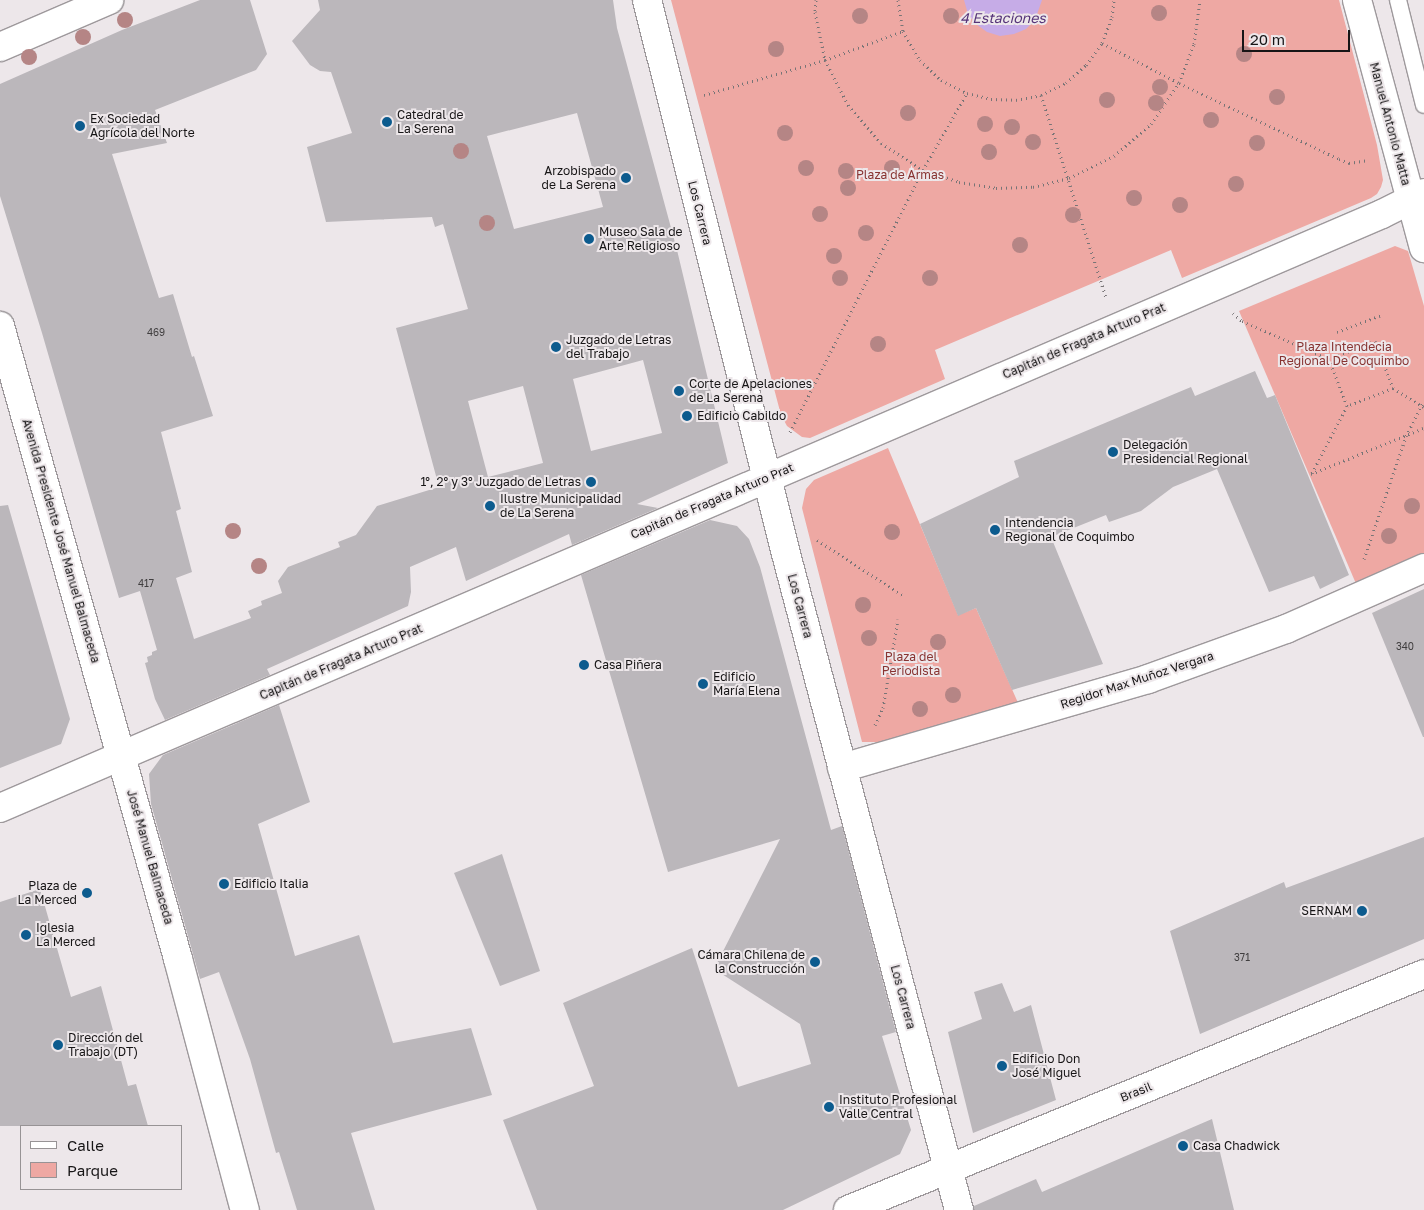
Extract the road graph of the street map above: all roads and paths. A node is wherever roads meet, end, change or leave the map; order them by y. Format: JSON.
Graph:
{"nodes":[{"id":1,"x":109,"y":0,"type":"edge"},
{"id":2,"x":647,"y":0,"type":"edge"},
{"id":3,"x":816,"y":0,"type":"edge"},
{"id":4,"x":898,"y":0,"type":"edge"},
{"id":5,"x":1114,"y":0,"type":"edge"},
{"id":6,"x":1200,"y":0,"type":"edge"},
{"id":7,"x":1357,"y":0,"type":"edge"},
{"id":8,"x":1398,"y":0,"type":"edge"},
{"id":9,"x":903,"y":31,"type":"junction"},
{"id":10,"x":1102,"y":43,"type":"junction"},
{"id":11,"x":0,"y":47,"type":"edge"},
{"id":12,"x":825,"y":60,"type":"junction"},
{"id":13,"x":1179,"y":83,"type":"junction"},
{"id":14,"x":967,"y":93,"type":"junction"},
{"id":15,"x":1041,"y":95,"type":"junction"},
{"id":16,"x":672,"y":105,"type":"junction"},
{"id":17,"x":1424,"y":105,"type":"edge"},
{"id":18,"x":1395,"y":147,"type":"junction"},
{"id":19,"x":923,"y":170,"type":"junction"},
{"id":20,"x":1069,"y":178,"type":"junction"},
{"id":21,"x":1417,"y":196,"type":"edge"},
{"id":22,"x":1424,"y":248,"type":"edge"},
{"id":23,"x":1205,"y":290,"type":"junction"},
{"id":24,"x":1381,"y":315,"type":"dead end"},
{"id":25,"x":0,"y":326,"type":"edge"},
{"id":26,"x":1115,"y":328,"type":"junction"},
{"id":27,"x":1337,"y":332,"type":"dead end"},
{"id":28,"x":1329,"y":359,"type":"junction"},
{"id":29,"x":1393,"y":388,"type":"junction"},
{"id":30,"x":1424,"y":400,"type":"edge"},
{"id":31,"x":1347,"y":406,"type":"junction"},
{"id":32,"x":1423,"y":407,"type":"edge"},
{"id":33,"x":1424,"y":428,"type":"edge"},
{"id":34,"x":790,"y":434,"type":"dead end"},
{"id":35,"x":1406,"y":436,"type":"junction"},
{"id":36,"x":767,"y":478,"type":"junction"},
{"id":37,"x":810,"y":535,"type":"dead end"},
{"id":38,"x":1361,"y":568,"type":"dead end"},
{"id":39,"x":1424,"y":568,"type":"edge"},
{"id":40,"x":904,"y":596,"type":"dead end"},
{"id":41,"x":898,"y":619,"type":"dead end"},
{"id":42,"x":122,"y":756,"type":"junction"},
{"id":43,"x":872,"y":760,"type":"junction"},
{"id":44,"x":842,"y":768,"type":"junction"},
{"id":45,"x":0,"y":808,"type":"edge"},
{"id":46,"x":1424,"y":974,"type":"edge"},
{"id":47,"x":948,"y":1169,"type":"junction"},
{"id":48,"x":245,"y":1210,"type":"edge"},
{"id":49,"x":848,"y":1210,"type":"edge"},
{"id":50,"x":959,"y":1210,"type":"edge"}],
"edges":[{"from":1,"to":11,"type":"street"},
{"from":2,"to":16,"type":"street","name":"Los Carrera"},
{"from":3,"to":12,"type":"path"},
{"from":4,"to":9,"type":"path"},
{"from":5,"to":10,"type":"path"},
{"from":6,"to":13,"type":"path"},
{"from":7,"to":18,"type":"street","name":"Manuel Antonio Matta"},
{"from":8,"to":17,"type":"lane"},
{"from":9,"to":12,"type":"path"},
{"from":9,"to":14,"type":"path"},
{"from":10,"to":13,"type":"path"},
{"from":10,"to":15,"type":"path"},
{"from":12,"to":16,"type":"path"},
{"from":12,"to":19,"type":"path"},
{"from":13,"to":18,"type":"path"},
{"from":13,"to":20,"type":"path"},
{"from":14,"to":15,"type":"path"},
{"from":14,"to":19,"type":"path"},
{"from":15,"to":20,"type":"path"},
{"from":16,"to":36,"type":"street","name":"Los Carrera"},
{"from":18,"to":21,"type":"street","name":"Manuel Antonio Matta"},
{"from":19,"to":20,"type":"path"},
{"from":19,"to":34,"type":"path"},
{"from":20,"to":26,"type":"path"},
{"from":21,"to":22,"type":"street","name":"Manuel Antonio Matta"},
{"from":21,"to":23,"type":"street","name":"Capitán de Fragata Arturo Prat"},
{"from":23,"to":26,"type":"street","name":"Capitán de Fragata Arturo Prat"},
{"from":23,"to":28,"type":"path"},
{"from":24,"to":27,"type":"path"},
{"from":25,"to":42,"type":"street","name":"Avenida Presidente José Manuel Balmaceda"},
{"from":26,"to":36,"type":"street","name":"Capitán de Fragata Arturo Prat"},
{"from":28,"to":29,"type":"path"},
{"from":28,"to":31,"type":"path"},
{"from":29,"to":31,"type":"path"},
{"from":29,"to":32,"type":"path"},
{"from":30,"to":32,"type":"path"},
{"from":31,"to":35,"type":"path"},
{"from":32,"to":35,"type":"path"},
{"from":33,"to":35,"type":"path"},
{"from":35,"to":38,"type":"path"},
{"from":36,"to":42,"type":"street","name":"Capitán de Fragata Arturo Prat"},
{"from":36,"to":44,"type":"street","name":"Los Carrera"},
{"from":37,"to":40,"type":"path"},
{"from":39,"to":43,"type":"street","name":"Regidor Max Muñoz Vergara"},
{"from":41,"to":43,"type":"path"},
{"from":42,"to":45,"type":"street","name":"Capitán de Fragata Arturo Prat"},
{"from":42,"to":48,"type":"street","name":"José Manuel Balmaceda"},
{"from":43,"to":44,"type":"street","name":"Regidor Max Muñoz Vergara"},
{"from":44,"to":47,"type":"street","name":"Los Carrera"},
{"from":46,"to":47,"type":"street","name":"Brasil"},
{"from":47,"to":49,"type":"street","name":"Brasil"},
{"from":47,"to":50,"type":"street","name":"Los Carrera"}]}
